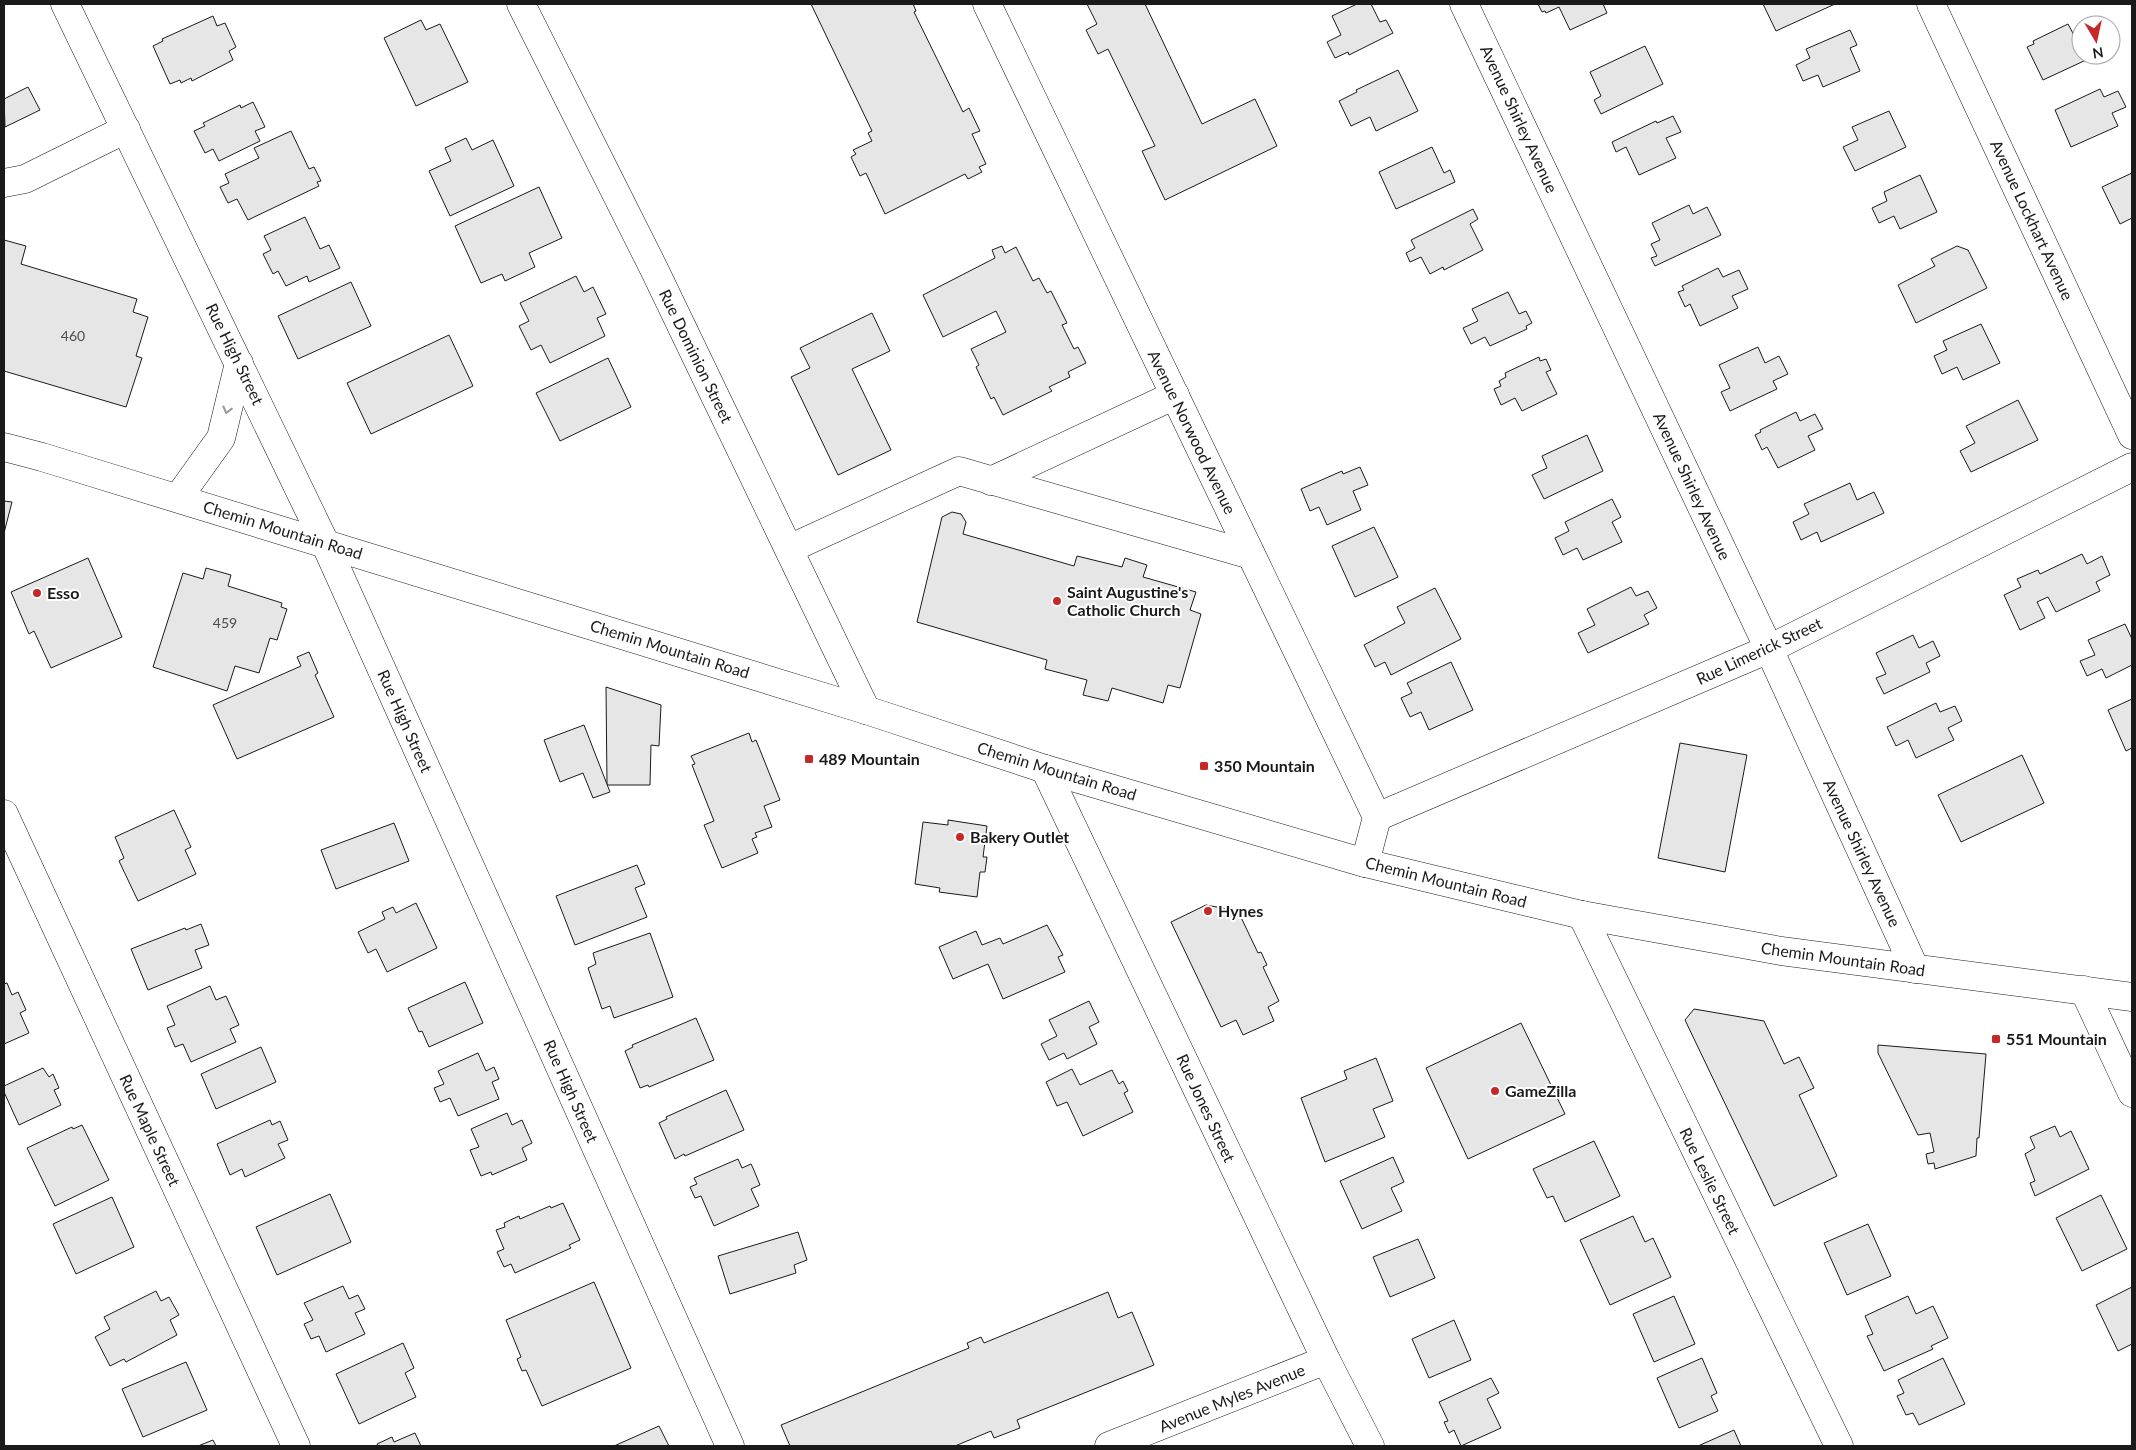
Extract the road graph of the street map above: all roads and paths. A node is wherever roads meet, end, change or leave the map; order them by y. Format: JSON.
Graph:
{"nodes":[{"id":1,"x":521,"y":4,"type":"edge"},
{"id":2,"x":987,"y":4,"type":"edge"},
{"id":3,"x":1464,"y":4,"type":"edge"},
{"id":4,"x":1932,"y":4,"type":"edge"},
{"id":5,"x":69,"y":5,"type":"edge"},
{"id":6,"x":126,"y":129,"type":"junction"},
{"id":7,"x":4,"y":183,"type":"edge"},
{"id":8,"x":240,"y":363,"type":"junction"},
{"id":9,"x":1175,"y":395,"type":"junction"},
{"id":10,"x":2132,"y":435,"type":"edge"},
{"id":11,"x":4,"y":447,"type":"edge"},
{"id":12,"x":2132,"y":468,"type":"edge"},
{"id":13,"x":991,"y":480,"type":"junction"},
{"id":14,"x":178,"y":498,"type":"junction"},
{"id":15,"x":325,"y":543,"type":"junction"},
{"id":16,"x":789,"y":550,"type":"junction"},
{"id":17,"x":1251,"y":555,"type":"junction"},
{"id":18,"x":1769,"y":649,"type":"junction"},
{"id":19,"x":866,"y":710,"type":"junction"},
{"id":20,"x":1045,"y":769,"type":"junction"},
{"id":21,"x":4,"y":814,"type":"edge"},
{"id":22,"x":1377,"y":817,"type":"junction"},
{"id":23,"x":1365,"y":863,"type":"junction"},
{"id":24,"x":1582,"y":915,"type":"junction"},
{"id":25,"x":1915,"y":969,"type":"junction"},
{"id":26,"x":2084,"y":990,"type":"junction"},
{"id":27,"x":2132,"y":997,"type":"edge"},
{"id":28,"x":2132,"y":1093,"type":"edge"},
{"id":29,"x":1326,"y":1360,"type":"junction"},
{"id":30,"x":296,"y":1446,"type":"edge"},
{"id":31,"x":730,"y":1446,"type":"edge"},
{"id":32,"x":1109,"y":1446,"type":"edge"},
{"id":33,"x":1370,"y":1446,"type":"edge"},
{"id":34,"x":1839,"y":1446,"type":"edge"}],
"edges":[{"from":1,"to":16,"type":"street","name":"Rue Dominion Street"},
{"from":2,"to":9,"type":"street","name":"Avenue Norwood Avenue"},
{"from":3,"to":18,"type":"street","name":"Avenue Shirley Avenue"},
{"from":4,"to":10,"type":"street","name":"Avenue Lockhart Avenue"},
{"from":5,"to":6,"type":"street","name":"Rue High Street"},
{"from":6,"to":7,"type":"street"},
{"from":6,"to":8,"type":"street","name":"Rue High Street"},
{"from":8,"to":14,"type":"street","one_way":true},
{"from":8,"to":15,"type":"street","name":"Rue High Street"},
{"from":9,"to":13,"type":"street"},
{"from":9,"to":17,"type":"street","name":"Avenue Norwood Avenue"},
{"from":11,"to":14,"type":"street","name":"Chemin Mountain Road"},
{"from":12,"to":18,"type":"street","name":"Rue Limerick Street"},
{"from":13,"to":16,"type":"street"},
{"from":13,"to":17,"type":"street"},
{"from":14,"to":15,"type":"street","name":"Chemin Mountain Road"},
{"from":15,"to":19,"type":"street","name":"Chemin Mountain Road"},
{"from":15,"to":31,"type":"street","name":"Rue High Street"},
{"from":16,"to":19,"type":"street","name":"Rue Dominion Street"},
{"from":17,"to":22,"type":"street","name":"Avenue Norwood Avenue"},
{"from":18,"to":22,"type":"street","name":"Rue Limerick Street"},
{"from":18,"to":25,"type":"street","name":"Avenue Shirley Avenue"},
{"from":19,"to":20,"type":"street","name":"Chemin Mountain Road"},
{"from":20,"to":23,"type":"street","name":"Chemin Mountain Road"},
{"from":20,"to":29,"type":"street","name":"Rue Jones Street"},
{"from":21,"to":30,"type":"street","name":"Rue Maple Street"},
{"from":22,"to":23,"type":"street"},
{"from":23,"to":24,"type":"street","name":"Chemin Mountain Road"},
{"from":24,"to":25,"type":"street","name":"Chemin Mountain Road"},
{"from":24,"to":34,"type":"street","name":"Rue Leslie Street"},
{"from":25,"to":26,"type":"street","name":"Chemin Mountain Road"},
{"from":26,"to":27,"type":"street","name":"Chemin Mountain Road"},
{"from":26,"to":28,"type":"street"},
{"from":29,"to":32,"type":"street","name":"Avenue Myles Avenue"},
{"from":29,"to":33,"type":"street","name":"Rue Jones Street"}]}
